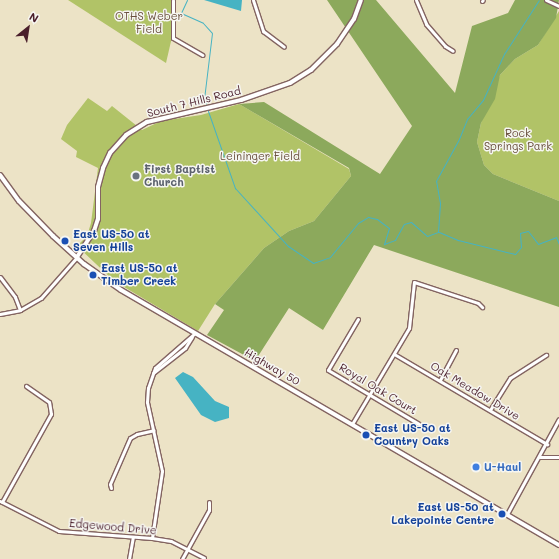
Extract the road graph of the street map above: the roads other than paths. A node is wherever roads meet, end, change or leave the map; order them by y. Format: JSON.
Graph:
{"nodes":[{"id":1,"x":173,"y":0,"type":"edge"},
{"id":2,"x":253,"y":0,"type":"edge"},
{"id":3,"x":361,"y":0,"type":"edge"},
{"id":4,"x":416,"y":0,"type":"edge"},
{"id":5,"x":546,"y":0,"type":"edge"},
{"id":6,"x":559,"y":6,"type":"edge"},
{"id":7,"x":284,"y":47,"type":"dead end"},
{"id":8,"x":453,"y":51,"type":"dead end"},
{"id":9,"x":202,"y":55,"type":"dead end"},
{"id":10,"x":0,"y":175,"type":"edge"},
{"id":11,"x":77,"y":257,"type":"junction"},
{"id":12,"x":0,"y":277,"type":"edge"},
{"id":13,"x":482,"y":307,"type":"dead end"},
{"id":14,"x":20,"y":310,"type":"junction"},
{"id":15,"x":0,"y":314,"type":"edge"},
{"id":16,"x":358,"y":318,"type":"dead end"},
{"id":17,"x":195,"y":333,"type":"junction"},
{"id":18,"x":456,"y":350,"type":"dead end"},
{"id":19,"x":394,"y":354,"type":"junction"},
{"id":20,"x":546,"y":355,"type":"dead end"},
{"id":21,"x":440,"y":380,"type":"junction"},
{"id":22,"x":26,"y":386,"type":"dead end"},
{"id":23,"x":370,"y":395,"type":"junction"},
{"id":24,"x":490,"y":410,"type":"junction"},
{"id":25,"x":559,"y":419,"type":"edge"},
{"id":26,"x":352,"y":424,"type":"junction"},
{"id":27,"x":419,"y":424,"type":"dead end"},
{"id":28,"x":558,"y":426,"type":"edge"},
{"id":29,"x":154,"y":430,"type":"junction"},
{"id":30,"x":547,"y":444,"type":"junction"},
{"id":31,"x":540,"y":457,"type":"junction"},
{"id":32,"x":559,"y":457,"type":"edge"},
{"id":33,"x":111,"y":488,"type":"dead end"},
{"id":34,"x":1,"y":502,"type":"edge"},
{"id":35,"x":209,"y":502,"type":"dead end"},
{"id":36,"x":507,"y":514,"type":"junction"},
{"id":37,"x":133,"y":537,"type":"junction"},
{"id":38,"x":152,"y":538,"type":"junction"},
{"id":39,"x":559,"y":545,"type":"edge"},
{"id":40,"x":188,"y":549,"type":"junction"},
{"id":41,"x":204,"y":558,"type":"dead end"},
{"id":42,"x":129,"y":559,"type":"edge"},
{"id":43,"x":182,"y":559,"type":"edge"}],
"edges":[{"from":1,"to":9,"type":"street"},
{"from":2,"to":7,"type":"street"},
{"from":3,"to":11,"type":"main road","name":"South 7 Hills Road"},
{"from":4,"to":8,"type":"street"},
{"from":5,"to":6,"type":"street"},
{"from":10,"to":11,"type":"main road","name":"Highway 50"},
{"from":11,"to":14,"type":"street"},
{"from":11,"to":17,"type":"main road","name":"Highway 50"},
{"from":12,"to":14,"type":"street"},
{"from":13,"to":19,"type":"street"},
{"from":14,"to":15,"type":"street"},
{"from":16,"to":23,"type":"street","name":"Royal Oak Court"},
{"from":17,"to":26,"type":"main road","name":"Highway 50"},
{"from":17,"to":29,"type":"street"},
{"from":18,"to":21,"type":"street"},
{"from":19,"to":21,"type":"street","name":"Oak Meadow Drive"},
{"from":19,"to":23,"type":"street"},
{"from":20,"to":24,"type":"street"},
{"from":21,"to":24,"type":"street","name":"Oak Meadow Drive"},
{"from":22,"to":34,"type":"street"},
{"from":23,"to":26,"type":"street"},
{"from":23,"to":27,"type":"street","name":"Royal Oak Court"},
{"from":24,"to":30,"type":"street","name":"Oak Meadow Drive"},
{"from":25,"to":28,"type":"street"},
{"from":26,"to":36,"type":"main road","name":"Highway 50"},
{"from":28,"to":30,"type":"street"},
{"from":29,"to":33,"type":"street"},
{"from":29,"to":38,"type":"street"},
{"from":30,"to":31,"type":"street"},
{"from":31,"to":32,"type":"street"},
{"from":31,"to":36,"type":"street"},
{"from":34,"to":37,"type":"street","name":"Edgewood Drive"},
{"from":35,"to":40,"type":"street"},
{"from":36,"to":39,"type":"main road","name":"Highway 50"},
{"from":37,"to":38,"type":"street","name":"Edgewood Drive"},
{"from":37,"to":42,"type":"street"},
{"from":38,"to":40,"type":"street","name":"Edgewood Drive"},
{"from":40,"to":41,"type":"street","name":"Edgewood Drive"},
{"from":40,"to":43,"type":"street"}]}
